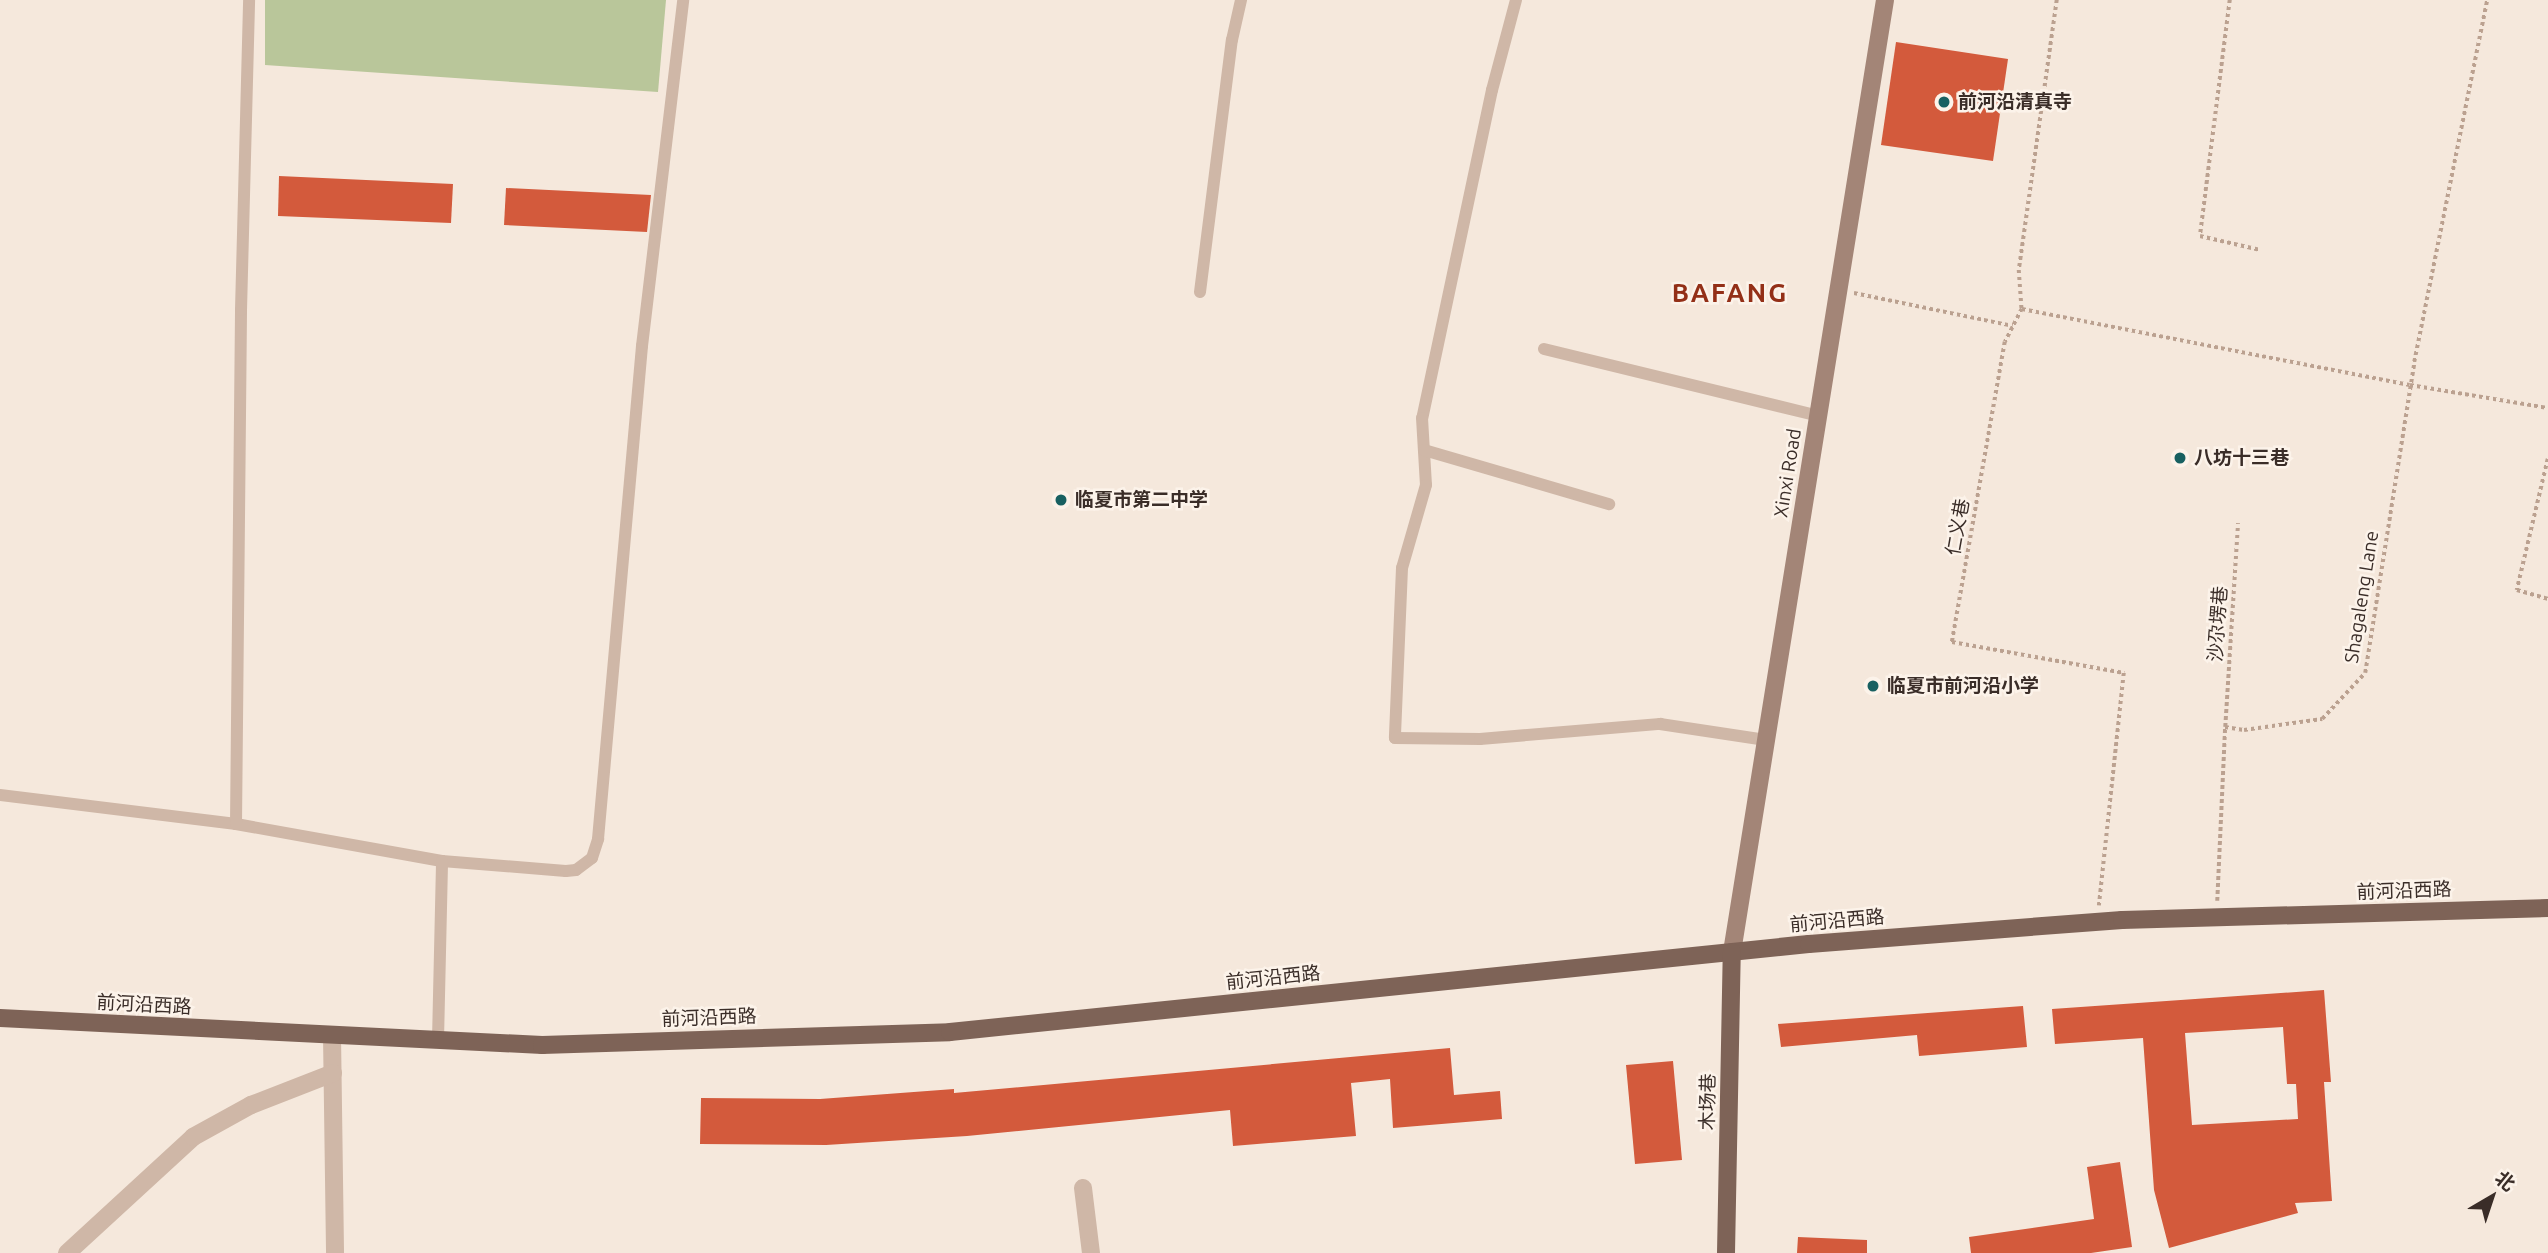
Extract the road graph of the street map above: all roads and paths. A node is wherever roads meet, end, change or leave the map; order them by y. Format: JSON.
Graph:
{"nodes":[{"id":1,"x":249,"y":0,"type":"edge"},
{"id":2,"x":683,"y":0,"type":"edge"},
{"id":3,"x":1241,"y":0,"type":"edge"},
{"id":4,"x":1516,"y":0,"type":"edge"},
{"id":5,"x":1885,"y":0,"type":"edge"},
{"id":6,"x":2057,"y":0,"type":"edge"},
{"id":7,"x":2230,"y":0,"type":"edge"},
{"id":8,"x":2487,"y":0,"type":"edge"},
{"id":9,"x":2260,"y":250,"type":"dead end"},
{"id":10,"x":1839,"y":290,"type":"junction"},
{"id":11,"x":1200,"y":292,"type":"dead end"},
{"id":12,"x":2022,"y":309,"type":"junction"},
{"id":13,"x":2013,"y":326,"type":"junction"},
{"id":14,"x":1544,"y":349,"type":"dead end"},
{"id":15,"x":2410,"y":385,"type":"junction"},
{"id":16,"x":2548,"y":408,"type":"edge"},
{"id":17,"x":1818,"y":416,"type":"junction"},
{"id":18,"x":1424,"y":450,"type":"junction"},
{"id":19,"x":2548,"y":459,"type":"edge"},
{"id":20,"x":1609,"y":504,"type":"dead end"},
{"id":21,"x":2238,"y":523,"type":"dead end"},
{"id":22,"x":2548,"y":599,"type":"edge"},
{"id":23,"x":2225,"y":727,"type":"junction"},
{"id":24,"x":1766,"y":740,"type":"junction"},
{"id":25,"x":0,"y":795,"type":"edge"},
{"id":26,"x":236,"y":824,"type":"junction"},
{"id":27,"x":442,"y":860,"type":"junction"},
{"id":28,"x":2548,"y":908,"type":"edge"},
{"id":29,"x":2217,"y":917,"type":"junction"},
{"id":30,"x":2097,"y":922,"type":"junction"},
{"id":31,"x":1732,"y":952,"type":"junction"},
{"id":32,"x":0,"y":1018,"type":"edge"},
{"id":33,"x":332,"y":1035,"type":"junction"},
{"id":34,"x":438,"y":1040,"type":"junction"},
{"id":35,"x":333,"y":1073,"type":"junction"},
{"id":36,"x":1083,"y":1188,"type":"dead end"},
{"id":37,"x":67,"y":1253,"type":"edge"},
{"id":38,"x":335,"y":1253,"type":"edge"},
{"id":39,"x":1091,"y":1253,"type":"edge"},
{"id":40,"x":1726,"y":1253,"type":"edge"}],
"edges":[{"from":1,"to":26,"type":"lane"},
{"from":2,"to":27,"type":"lane"},
{"from":3,"to":11,"type":"lane"},
{"from":4,"to":18,"type":"lane"},
{"from":5,"to":10,"type":"main road","name":"Xinxi Road"},
{"from":6,"to":12,"type":"path"},
{"from":7,"to":9,"type":"path"},
{"from":8,"to":15,"type":"path","name":"Shagaleng Lane"},
{"from":10,"to":13,"type":"path"},
{"from":10,"to":17,"type":"main road","name":"Xinxi Road"},
{"from":12,"to":13,"type":"path","name":"仁义巷"},
{"from":12,"to":15,"type":"path"},
{"from":13,"to":30,"type":"path","name":"仁义巷"},
{"from":14,"to":17,"type":"lane"},
{"from":15,"to":16,"type":"path"},
{"from":15,"to":23,"type":"path","name":"Shagaleng Lane"},
{"from":17,"to":24,"type":"main road","name":"Xinxi Road"},
{"from":18,"to":20,"type":"lane"},
{"from":18,"to":24,"type":"lane"},
{"from":19,"to":22,"type":"path"},
{"from":21,"to":23,"type":"path","name":"沙尕塄巷"},
{"from":23,"to":29,"type":"path"},
{"from":24,"to":31,"type":"main road","name":"Xinxi Road"},
{"from":25,"to":26,"type":"lane"},
{"from":26,"to":27,"type":"lane"},
{"from":27,"to":34,"type":"lane"},
{"from":28,"to":29,"type":"main road","name":"前河沿西路"},
{"from":29,"to":30,"type":"main road","name":"前河沿西路"},
{"from":30,"to":31,"type":"main road","name":"前河沿西路"},
{"from":31,"to":34,"type":"main road","name":"前河沿西路"},
{"from":31,"to":40,"type":"main road","name":"木场巷"},
{"from":32,"to":33,"type":"main road","name":"前河沿西路"},
{"from":33,"to":34,"type":"main road","name":"前河沿西路"},
{"from":33,"to":35,"type":"street"},
{"from":35,"to":37,"type":"street"},
{"from":35,"to":38,"type":"street"},
{"from":36,"to":39,"type":"street"}]}
